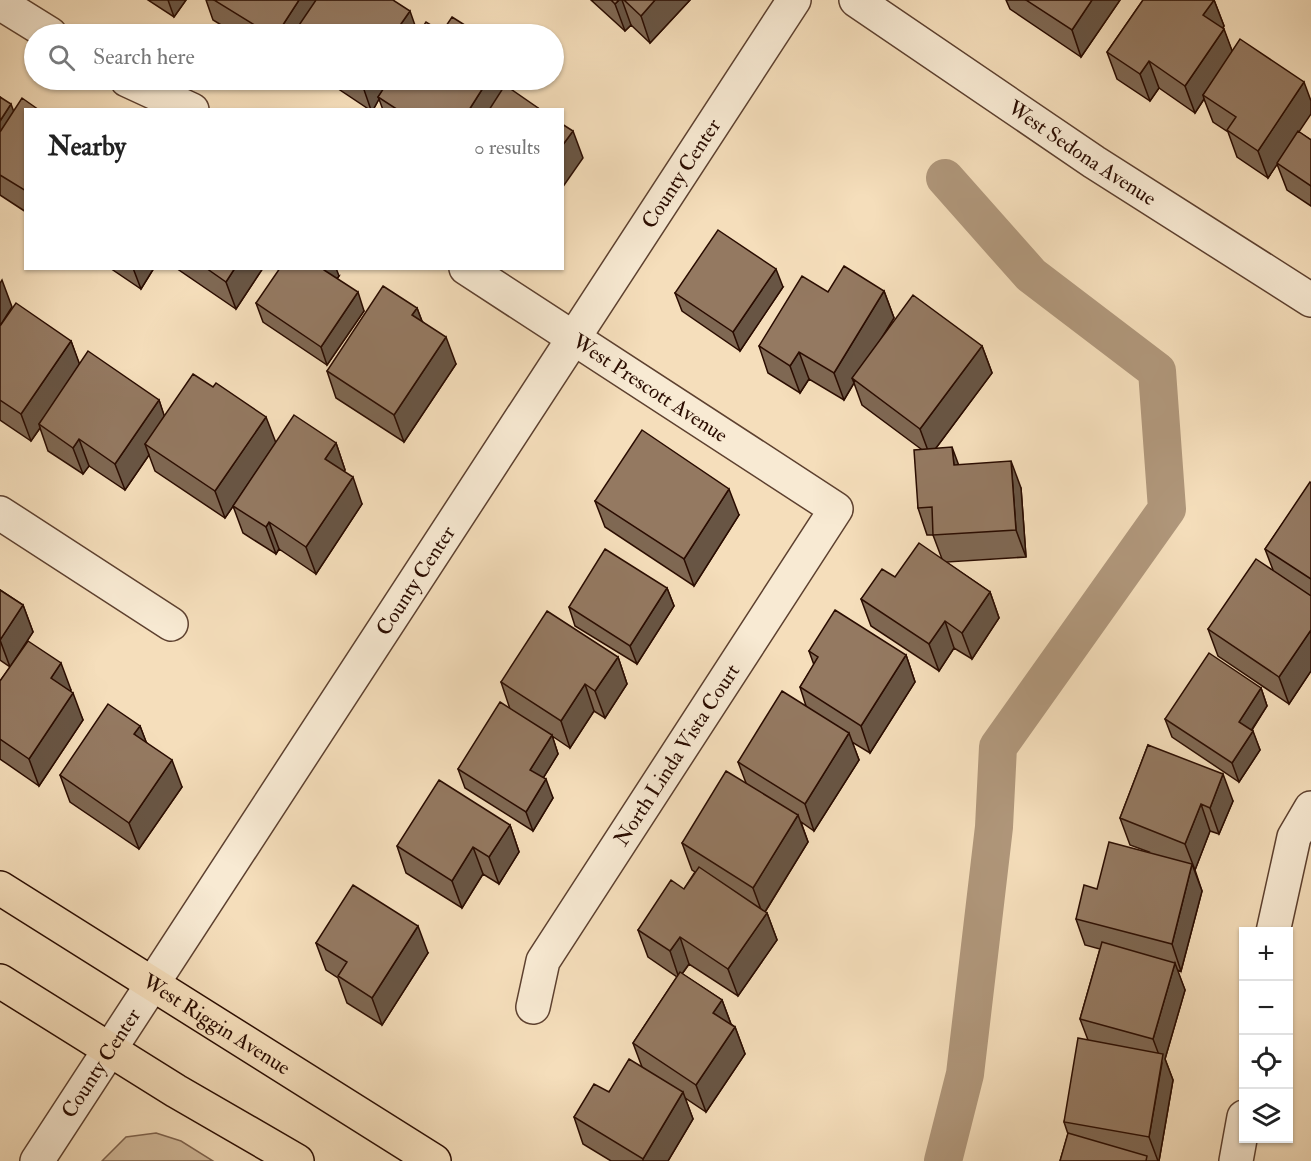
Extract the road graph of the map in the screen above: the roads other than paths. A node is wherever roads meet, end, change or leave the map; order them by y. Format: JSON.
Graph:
{"nodes":[{"id":1,"x":794,"y":0,"type":"edge"},
{"id":2,"x":856,"y":0,"type":"edge"},
{"id":3,"x":0,"y":3,"type":"edge"},
{"id":4,"x":34,"y":24,"type":"edge"},
{"id":5,"x":149,"y":90,"type":"edge"},
{"id":6,"x":188,"y":108,"type":"edge"},
{"id":7,"x":469,"y":270,"type":"edge"},
{"id":8,"x":1311,"y":300,"type":"edge"},
{"id":9,"x":573,"y":340,"type":"junction"},
{"id":10,"x":836,"y":509,"type":"joint"},
{"id":11,"x":0,"y":513,"type":"edge"},
{"id":12,"x":171,"y":624,"type":"dead end"},
{"id":13,"x":1311,"y":808,"type":"edge"},
{"id":14,"x":1303,"y":841,"type":"edge"},
{"id":15,"x":0,"y":888,"type":"edge"},
{"id":16,"x":1275,"y":927,"type":"edge"},
{"id":17,"x":0,"y":981,"type":"edge"},
{"id":18,"x":153,"y":985,"type":"junction"},
{"id":19,"x":532,"y":1006,"type":"dead end"},
{"id":20,"x":110,"y":1050,"type":"junction"},
{"id":21,"x":1239,"y":1143,"type":"edge"},
{"id":22,"x":37,"y":1161,"type":"edge"},
{"id":23,"x":297,"y":1161,"type":"edge"},
{"id":24,"x":434,"y":1161,"type":"edge"},
{"id":25,"x":1236,"y":1161,"type":"edge"}],
"edges":[{"from":1,"to":9,"type":"street","name":"County Center"},
{"from":2,"to":8,"type":"street","name":"West Sedona Avenue"},
{"from":3,"to":4,"type":"street"},
{"from":5,"to":6,"type":"street"},
{"from":7,"to":9,"type":"street","name":"West Prescott Avenue"},
{"from":9,"to":10,"type":"street","name":"West Prescott Avenue"},
{"from":9,"to":18,"type":"street","name":"County Center"},
{"from":10,"to":19,"type":"street","name":"North Linda Vista Court"},
{"from":11,"to":12,"type":"street"},
{"from":13,"to":14,"type":"street"},
{"from":14,"to":16,"type":"street"},
{"from":15,"to":18,"type":"main road","name":"West Riggin Avenue"},
{"from":17,"to":20,"type":"main road"},
{"from":18,"to":20,"type":"street","name":"County Center"},
{"from":18,"to":24,"type":"main road","name":"West Riggin Avenue"},
{"from":20,"to":22,"type":"street","name":"County Center"},
{"from":20,"to":23,"type":"main road"},
{"from":21,"to":25,"type":"street"}]}
